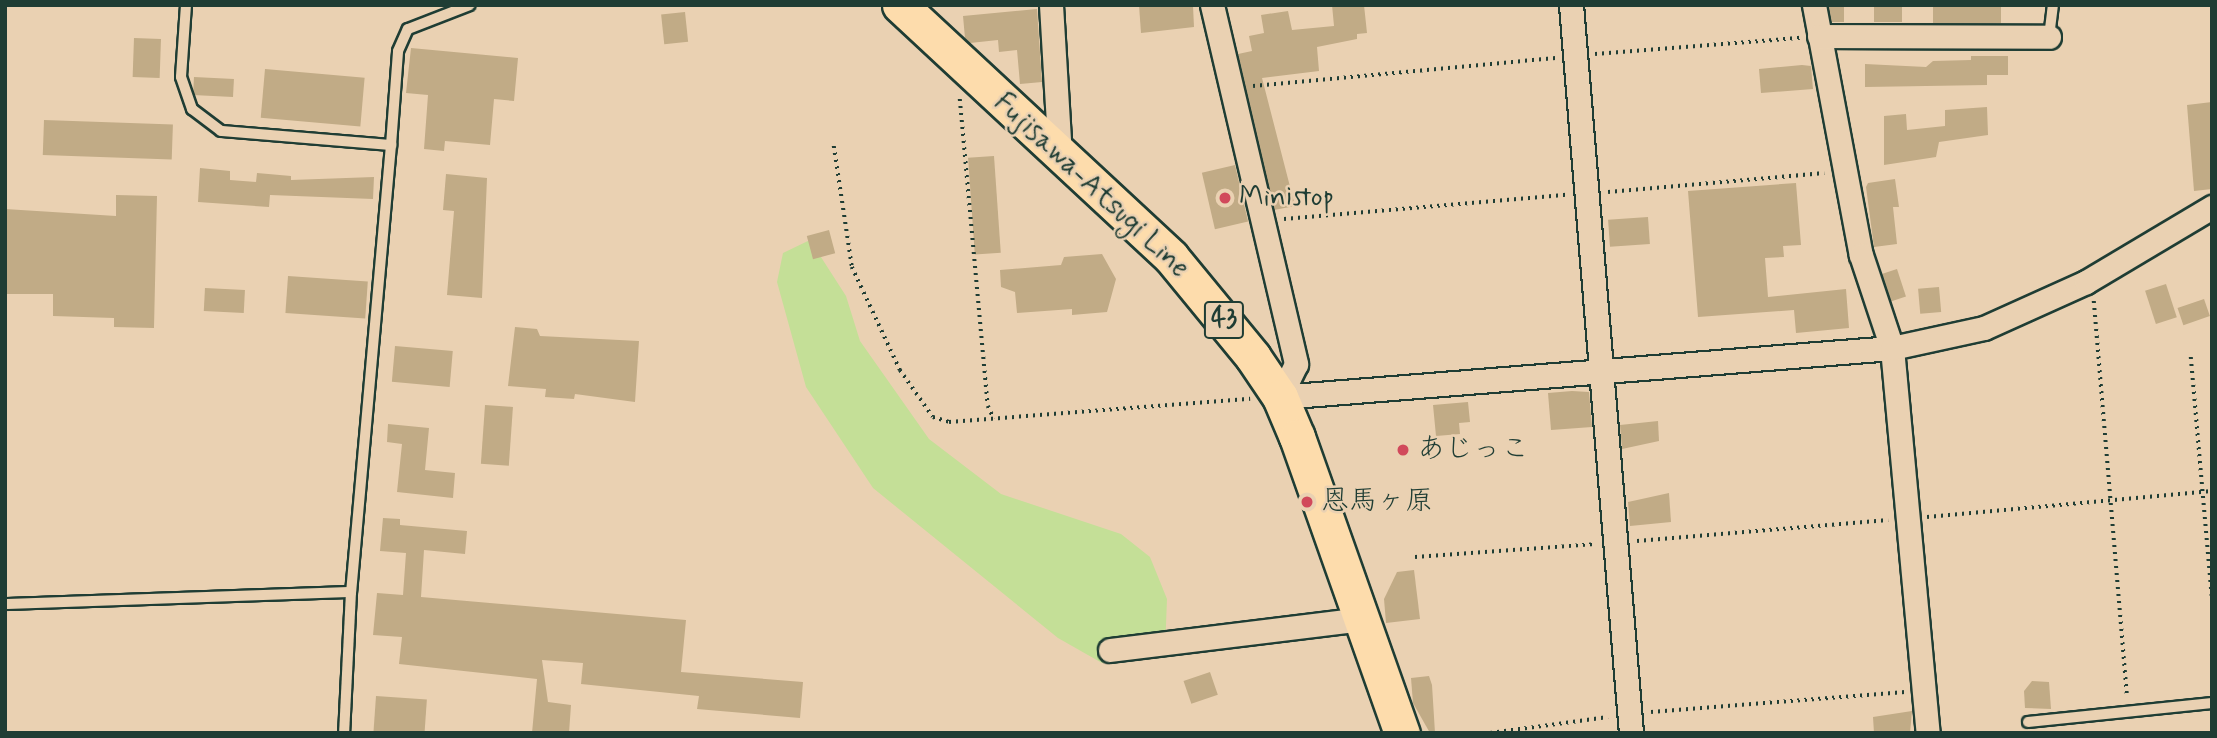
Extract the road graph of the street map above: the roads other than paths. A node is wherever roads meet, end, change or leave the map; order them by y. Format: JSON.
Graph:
{"nodes":[{"id":1,"x":186,"y":5,"type":"edge"},
{"id":2,"x":470,"y":5,"type":"edge"},
{"id":3,"x":900,"y":5,"type":"edge"},
{"id":4,"x":1051,"y":5,"type":"edge"},
{"id":5,"x":1212,"y":5,"type":"edge"},
{"id":6,"x":1572,"y":5,"type":"edge"},
{"id":7,"x":1814,"y":5,"type":"edge"},
{"id":8,"x":2053,"y":5,"type":"edge"},
{"id":9,"x":1819,"y":36,"type":"junction"},
{"id":10,"x":2049,"y":37,"type":"joint"},
{"id":11,"x":391,"y":145,"type":"junction"},
{"id":12,"x":1060,"y":158,"type":"junction"},
{"id":13,"x":2212,"y":207,"type":"edge"},
{"id":14,"x":1892,"y":348,"type":"junction"},
{"id":15,"x":1601,"y":369,"type":"junction"},
{"id":16,"x":1280,"y":397,"type":"junction"},
{"id":17,"x":351,"y":593,"type":"junction"},
{"id":18,"x":5,"y":604,"type":"edge"},
{"id":19,"x":1363,"y":619,"type":"junction"},
{"id":20,"x":1110,"y":650,"type":"dead end"},
{"id":21,"x":2212,"y":703,"type":"edge"},
{"id":22,"x":2028,"y":722,"type":"dead end"},
{"id":23,"x":1630,"y":723,"type":"edge"},
{"id":24,"x":344,"y":733,"type":"edge"},
{"id":25,"x":1402,"y":733,"type":"edge"},
{"id":26,"x":1928,"y":733,"type":"edge"}],
"edges":[{"from":1,"to":11,"type":"lane"},
{"from":2,"to":11,"type":"lane"},
{"from":3,"to":12,"type":"main road","name":"Fujisawa-Atsugi Line","number":"43"},
{"from":4,"to":12,"type":"street"},
{"from":5,"to":16,"type":"street"},
{"from":6,"to":15,"type":"street"},
{"from":7,"to":9,"type":"street"},
{"from":8,"to":10,"type":"lane"},
{"from":9,"to":10,"type":"street"},
{"from":9,"to":14,"type":"street"},
{"from":11,"to":17,"type":"lane"},
{"from":12,"to":16,"type":"main road","name":"Fujisawa-Atsugi Line","number":"43"},
{"from":13,"to":14,"type":"street"},
{"from":14,"to":15,"type":"street"},
{"from":14,"to":26,"type":"street"},
{"from":15,"to":16,"type":"street"},
{"from":15,"to":23,"type":"street"},
{"from":16,"to":19,"type":"main road","name":"Fujisawa-Atsugi Line","number":"43"},
{"from":17,"to":18,"type":"lane"},
{"from":17,"to":24,"type":"lane"},
{"from":19,"to":20,"type":"street"},
{"from":19,"to":25,"type":"main road","name":"Fujisawa-Atsugi Line","number":"43"},
{"from":21,"to":22,"type":"lane"}]}
